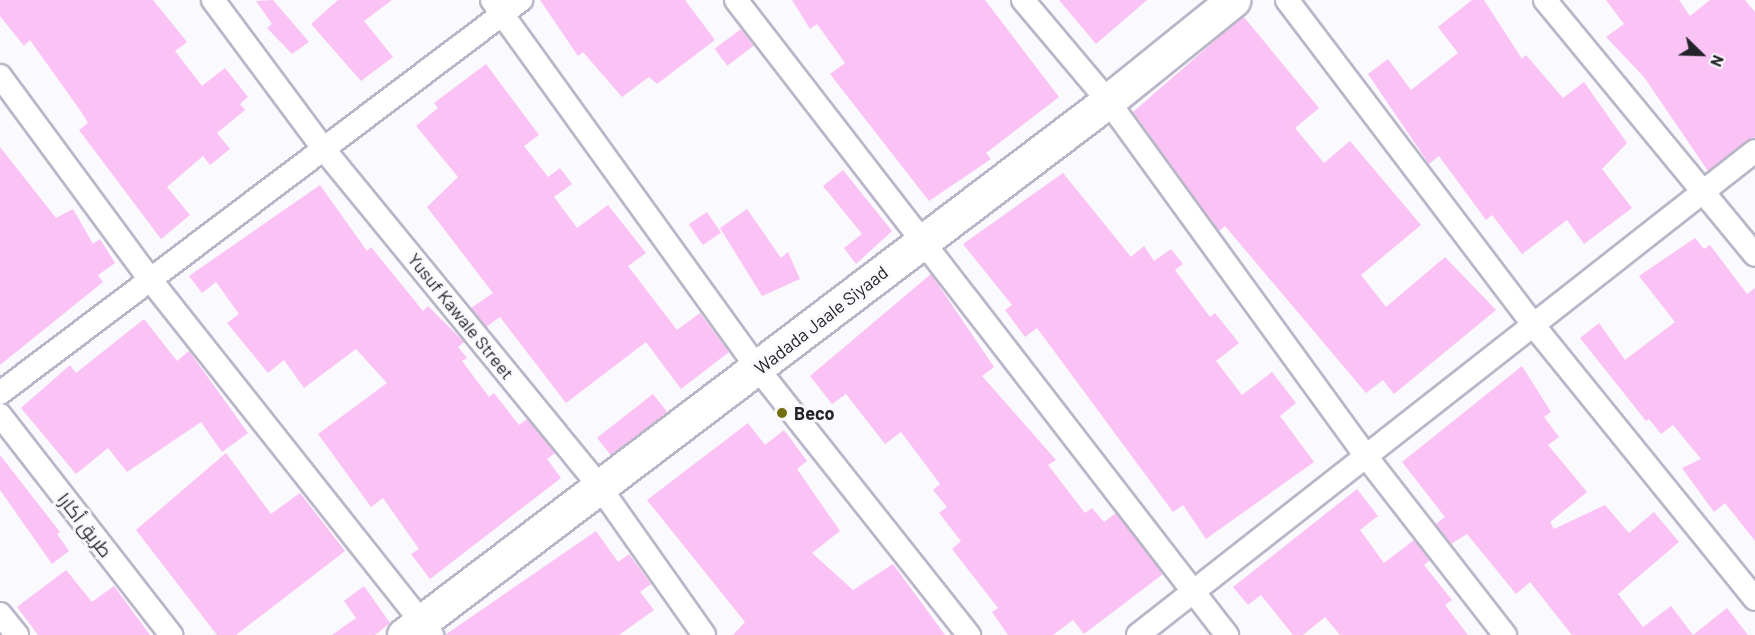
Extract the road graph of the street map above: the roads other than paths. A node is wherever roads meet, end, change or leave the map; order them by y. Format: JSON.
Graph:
{"nodes":[{"id":1,"x":213,"y":0,"type":"edge"},
{"id":2,"x":736,"y":0,"type":"edge"},
{"id":3,"x":1023,"y":0,"type":"edge"},
{"id":4,"x":1233,"y":0,"type":"edge"},
{"id":5,"x":1287,"y":0,"type":"edge"},
{"id":6,"x":1545,"y":0,"type":"edge"},
{"id":7,"x":506,"y":5,"type":"edge"},
{"id":8,"x":0,"y":76,"type":"edge"},
{"id":9,"x":1108,"y":101,"type":"junction"},
{"id":10,"x":1755,"y":151,"type":"edge"},
{"id":11,"x":326,"y":152,"type":"junction"},
{"id":12,"x":1707,"y":192,"type":"junction"},
{"id":13,"x":926,"y":239,"type":"junction"},
{"id":14,"x":1755,"y":255,"type":"edge"},
{"id":15,"x":149,"y":278,"type":"junction"},
{"id":16,"x":1534,"y":326,"type":"junction"},
{"id":17,"x":758,"y":369,"type":"junction"},
{"id":18,"x":0,"y":393,"type":"edge"},
{"id":19,"x":0,"y":415,"type":"edge"},
{"id":20,"x":1368,"y":459,"type":"junction"},
{"id":21,"x":599,"y":486,"type":"junction"},
{"id":22,"x":1194,"y":593,"type":"junction"},
{"id":23,"x":1755,"y":599,"type":"edge"},
{"id":24,"x":0,"y":614,"type":"edge"},
{"id":25,"x":419,"y":630,"type":"edge"},
{"id":26,"x":16,"y":635,"type":"edge"},
{"id":27,"x":171,"y":635,"type":"edge"},
{"id":28,"x":704,"y":635,"type":"edge"},
{"id":29,"x":969,"y":635,"type":"edge"},
{"id":30,"x":1138,"y":635,"type":"edge"},
{"id":31,"x":1227,"y":635,"type":"edge"},
{"id":32,"x":1505,"y":635,"type":"edge"}],
"edges":[{"from":1,"to":11,"type":"street","name":"Yusuf Kawale Street"},
{"from":2,"to":13,"type":"street"},
{"from":3,"to":9,"type":"street"},
{"from":4,"to":9,"type":"main road","name":"Wadada Jaale Siyaad"},
{"from":5,"to":16,"type":"street"},
{"from":6,"to":12,"type":"street"},
{"from":7,"to":11,"type":"street"},
{"from":7,"to":17,"type":"street"},
{"from":8,"to":15,"type":"street"},
{"from":9,"to":13,"type":"main road","name":"Wadada Jaale Siyaad"},
{"from":9,"to":20,"type":"street"},
{"from":10,"to":12,"type":"street"},
{"from":11,"to":15,"type":"street"},
{"from":11,"to":21,"type":"street","name":"Yusuf Kawale Street"},
{"from":12,"to":14,"type":"street"},
{"from":12,"to":16,"type":"street"},
{"from":13,"to":17,"type":"main road","name":"Wadada Jaale Siyaad"},
{"from":13,"to":22,"type":"street"},
{"from":15,"to":18,"type":"street"},
{"from":15,"to":25,"type":"street"},
{"from":16,"to":20,"type":"street"},
{"from":16,"to":23,"type":"street"},
{"from":17,"to":21,"type":"main road","name":"Wadada Jaale Siyaad"},
{"from":17,"to":29,"type":"street"},
{"from":19,"to":27,"type":"street","name":"طريق أكارا"},
{"from":20,"to":22,"type":"street"},
{"from":20,"to":32,"type":"street"},
{"from":21,"to":25,"type":"main road","name":"Wadada Jaale Siyaad"},
{"from":21,"to":28,"type":"street","name":"Yusuf Kawale Street"},
{"from":22,"to":30,"type":"street"},
{"from":22,"to":31,"type":"street"},
{"from":24,"to":26,"type":"street"}]}
